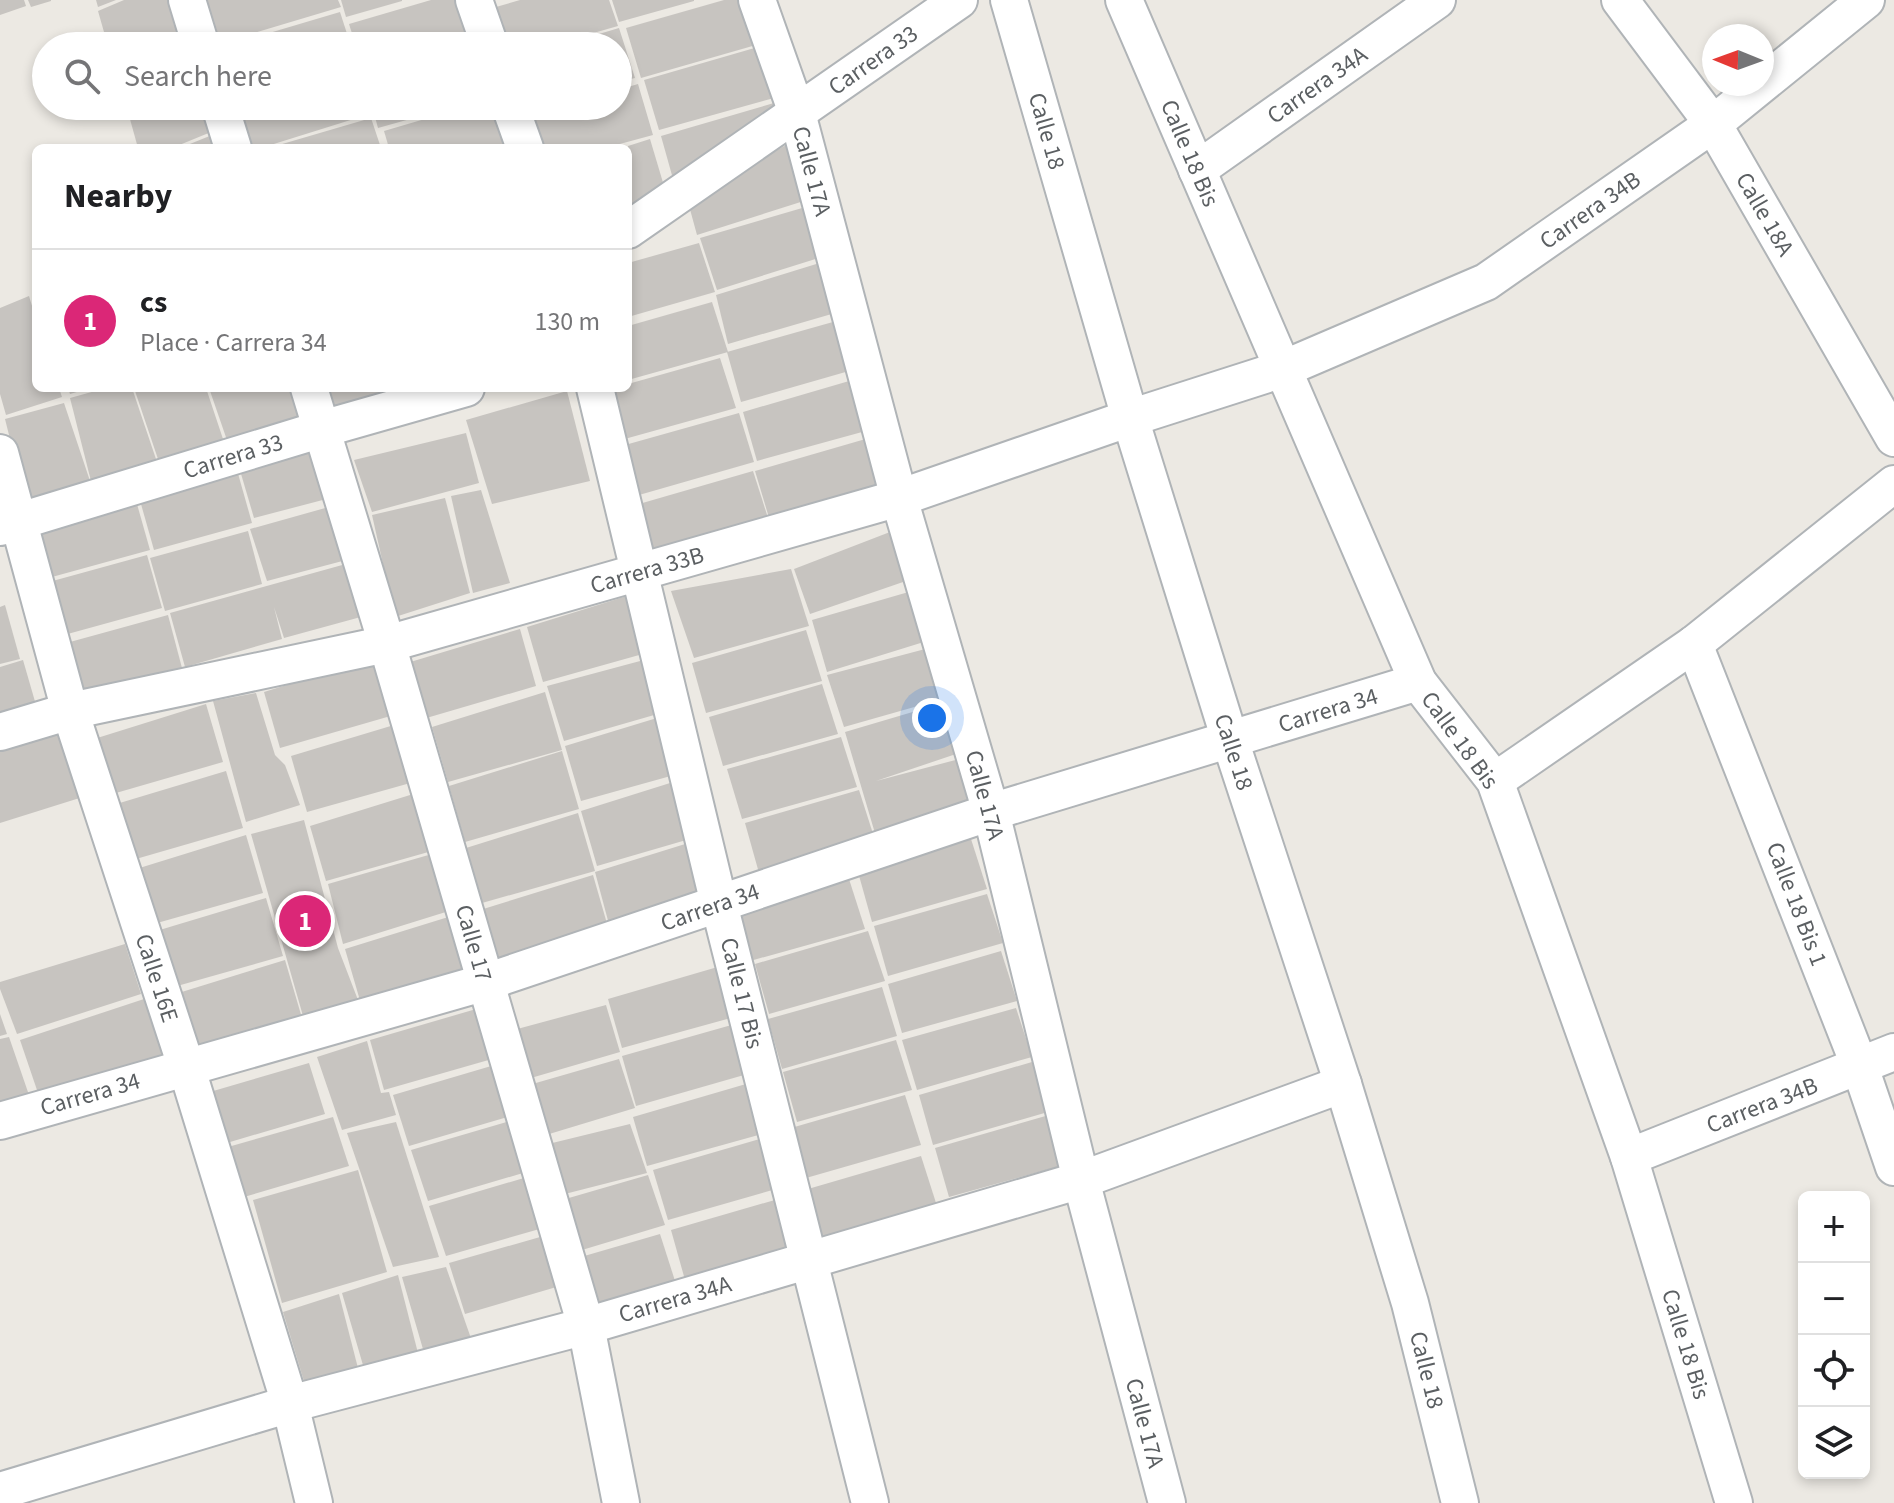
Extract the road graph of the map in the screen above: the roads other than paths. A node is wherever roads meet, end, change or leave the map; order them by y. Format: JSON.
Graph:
{"nodes":[{"id":1,"x":187,"y":0,"type":"edge"},
{"id":2,"x":474,"y":0,"type":"edge"},
{"id":3,"x":757,"y":0,"type":"edge"},
{"id":4,"x":959,"y":0,"type":"edge"},
{"id":5,"x":1009,"y":0,"type":"edge"},
{"id":6,"x":1124,"y":0,"type":"edge"},
{"id":7,"x":1437,"y":0,"type":"edge"},
{"id":8,"x":1620,"y":0,"type":"edge"},
{"id":9,"x":1866,"y":0,"type":"edge"},
{"id":10,"x":197,"y":32,"type":"edge"},
{"id":11,"x":485,"y":32,"type":"edge"},
{"id":12,"x":797,"y":113,"type":"junction"},
{"id":13,"x":224,"y":120,"type":"edge"},
{"id":14,"x":515,"y":120,"type":"edge"},
{"id":15,"x":1713,"y":124,"type":"junction"},
{"id":16,"x":232,"y":144,"type":"edge"},
{"id":17,"x":524,"y":144,"type":"edge"},
{"id":18,"x":1197,"y":170,"type":"junction"},
{"id":19,"x":632,"y":227,"type":"edge"},
{"id":20,"x":1283,"y":369,"type":"junction"},
{"id":21,"x":310,"y":392,"type":"edge"},
{"id":22,"x":452,"y":392,"type":"edge"},
{"id":23,"x":596,"y":392,"type":"edge"},
{"id":24,"x":1130,"y":418,"type":"junction"},
{"id":25,"x":322,"y":429,"type":"junction"},
{"id":26,"x":1894,"y":438,"type":"edge"},
{"id":27,"x":0,"y":453,"type":"edge"},
{"id":28,"x":1894,"y":484,"type":"edge"},
{"id":29,"x":899,"y":498,"type":"junction"},
{"id":30,"x":9,"y":525,"type":"edge"},
{"id":31,"x":641,"y":572,"type":"junction"},
{"id":32,"x":387,"y":644,"type":"junction"},
{"id":33,"x":1694,"y":644,"type":"junction"},
{"id":34,"x":1418,"y":682,"type":"junction"},
{"id":35,"x":70,"y":711,"type":"junction"},
{"id":36,"x":0,"y":732,"type":"edge"},
{"id":37,"x":1230,"y":740,"type":"junction"},
{"id":38,"x":1495,"y":781,"type":"junction"},
{"id":39,"x":991,"y":812,"type":"junction"},
{"id":40,"x":719,"y":904,"type":"junction"},
{"id":41,"x":486,"y":982,"type":"junction"},
{"id":42,"x":1894,"y":1052,"type":"edge"},
{"id":43,"x":186,"y":1066,"type":"junction"},
{"id":44,"x":1860,"y":1067,"type":"junction"},
{"id":45,"x":1343,"y":1084,"type":"junction"},
{"id":46,"x":0,"y":1121,"type":"edge"},
{"id":47,"x":1629,"y":1157,"type":"junction"},
{"id":48,"x":1894,"y":1167,"type":"edge"},
{"id":49,"x":1081,"y":1180,"type":"junction"},
{"id":50,"x":810,"y":1260,"type":"junction"},
{"id":51,"x":586,"y":1326,"type":"junction"},
{"id":52,"x":290,"y":1404,"type":"junction"},
{"id":53,"x":0,"y":1491,"type":"edge"},
{"id":54,"x":314,"y":1503,"type":"edge"},
{"id":55,"x":621,"y":1503,"type":"edge"},
{"id":56,"x":870,"y":1503,"type":"edge"},
{"id":57,"x":1167,"y":1503,"type":"edge"},
{"id":58,"x":1460,"y":1503,"type":"edge"},
{"id":59,"x":1734,"y":1503,"type":"edge"}],
"edges":[{"from":1,"to":10,"type":"street"},
{"from":2,"to":11,"type":"street"},
{"from":3,"to":12,"type":"street","name":"Calle 17A"},
{"from":4,"to":12,"type":"street","name":"Carrera 33"},
{"from":5,"to":24,"type":"street","name":"Calle 18"},
{"from":6,"to":18,"type":"street","name":"Calle 18 Bis"},
{"from":7,"to":18,"type":"street","name":"Carrera 34A"},
{"from":8,"to":15,"type":"street","name":"Calle 18A"},
{"from":9,"to":15,"type":"street","name":"Carrera 34B"},
{"from":12,"to":19,"type":"street","name":"Carrera 33"},
{"from":12,"to":29,"type":"street","name":"Calle 17A"},
{"from":13,"to":16,"type":"street"},
{"from":14,"to":17,"type":"street"},
{"from":15,"to":20,"type":"street","name":"Carrera 34B"},
{"from":15,"to":26,"type":"street","name":"Calle 18A"},
{"from":18,"to":20,"type":"street","name":"Calle 18 Bis"},
{"from":20,"to":24,"type":"street","name":"Carrera 33B"},
{"from":20,"to":34,"type":"street","name":"Calle 18 Bis"},
{"from":21,"to":25,"type":"street","name":"Calle 17"},
{"from":22,"to":25,"type":"street","name":"Carrera 33"},
{"from":23,"to":31,"type":"street","name":"Calle 17 Bis"},
{"from":24,"to":29,"type":"street","name":"Carrera 33B"},
{"from":24,"to":37,"type":"street","name":"Calle 18"},
{"from":25,"to":30,"type":"street","name":"Carrera 33"},
{"from":25,"to":32,"type":"street","name":"Calle 17"},
{"from":27,"to":30,"type":"street","name":"Calle 16E"},
{"from":28,"to":33,"type":"street"},
{"from":29,"to":31,"type":"street","name":"Carrera 33B"},
{"from":29,"to":39,"type":"street","name":"Calle 17A"},
{"from":30,"to":35,"type":"street","name":"Calle 16E"},
{"from":31,"to":32,"type":"street","name":"Carrera 33B"},
{"from":31,"to":40,"type":"street","name":"Calle 17 Bis"},
{"from":32,"to":35,"type":"street","name":"Carrera 33B"},
{"from":32,"to":41,"type":"street","name":"Calle 17"},
{"from":33,"to":38,"type":"street"},
{"from":33,"to":44,"type":"street","name":"Calle 18 Bis 1"},
{"from":34,"to":37,"type":"street","name":"Carrera 34"},
{"from":34,"to":38,"type":"street","name":"Calle 18 Bis"},
{"from":35,"to":36,"type":"street","name":"Carrera 33B"},
{"from":35,"to":43,"type":"street","name":"Calle 16E"},
{"from":37,"to":39,"type":"street","name":"Carrera 34"},
{"from":37,"to":45,"type":"street","name":"Calle 18"},
{"from":38,"to":47,"type":"street","name":"Calle 18 Bis"},
{"from":39,"to":40,"type":"street","name":"Carrera 34"},
{"from":39,"to":49,"type":"street","name":"Calle 17A"},
{"from":40,"to":41,"type":"street","name":"Carrera 34"},
{"from":40,"to":50,"type":"street","name":"Calle 17 Bis"},
{"from":41,"to":43,"type":"street","name":"Carrera 34"},
{"from":41,"to":51,"type":"street","name":"Calle 17"},
{"from":42,"to":44,"type":"street","name":"Carrera 34B"},
{"from":43,"to":46,"type":"street","name":"Carrera 34"},
{"from":43,"to":52,"type":"street","name":"Calle 16E"},
{"from":44,"to":47,"type":"street","name":"Carrera 34B"},
{"from":44,"to":48,"type":"street","name":"Calle 18 Bis 1"},
{"from":45,"to":49,"type":"street","name":"Carrera 34A"},
{"from":45,"to":58,"type":"street","name":"Calle 18"},
{"from":47,"to":59,"type":"street","name":"Calle 18 Bis"},
{"from":49,"to":50,"type":"street","name":"Carrera 34A"},
{"from":49,"to":57,"type":"street","name":"Calle 17A"},
{"from":50,"to":51,"type":"street","name":"Carrera 34A"},
{"from":50,"to":56,"type":"street","name":"Calle 17 Bis"},
{"from":51,"to":52,"type":"street","name":"Carrera 34A"},
{"from":51,"to":55,"type":"street","name":"Calle 17"},
{"from":52,"to":53,"type":"street","name":"Carrera 34A"},
{"from":52,"to":54,"type":"street","name":"Calle 16E"}]}
